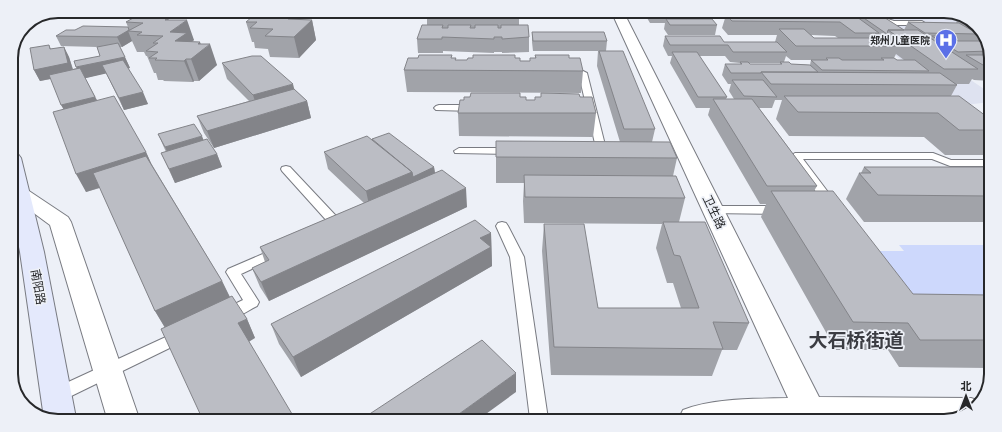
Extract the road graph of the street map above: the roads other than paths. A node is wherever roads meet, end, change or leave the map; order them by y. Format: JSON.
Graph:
{"nodes":[{"id":1,"x":620,"y":18,"type":"edge"},
{"id":2,"x":878,"y":18,"type":"edge"},
{"id":3,"x":930,"y":23,"type":"edge"},
{"id":4,"x":560,"y":73,"type":"edge"},
{"id":5,"x":439,"y":108,"type":"dead end"},
{"id":6,"x":485,"y":108,"type":"edge"},
{"id":7,"x":459,"y":151,"type":"dead end"},
{"id":8,"x":523,"y":151,"type":"edge"},
{"id":9,"x":617,"y":152,"type":"edge"},
{"id":10,"x":984,"y":163,"type":"edge"},
{"id":11,"x":286,"y":169,"type":"dead end"},
{"id":12,"x":18,"y":189,"type":"edge"},
{"id":13,"x":19,"y":193,"type":"junction"},
{"id":14,"x":713,"y":210,"type":"junction"},
{"id":15,"x":790,"y":210,"type":"edge"},
{"id":16,"x":821,"y":210,"type":"edge"},
{"id":17,"x":502,"y":226,"type":"dead end"},
{"id":18,"x":318,"y":234,"type":"edge"},
{"id":19,"x":290,"y":247,"type":"edge"},
{"id":20,"x":216,"y":319,"type":"edge"},
{"id":21,"x":194,"y":330,"type":"edge"},
{"id":22,"x":108,"y":371,"type":"junction"},
{"id":23,"x":58,"y":406,"type":"edge"},
{"id":24,"x":810,"y":411,"type":"junction"},
{"id":25,"x":957,"y":412,"type":"edge"},
{"id":26,"x":122,"y":414,"type":"edge"},
{"id":27,"x":539,"y":414,"type":"edge"},
{"id":28,"x":742,"y":414,"type":"edge"}],
"edges":[{"from":1,"to":14,"type":"street","name":"卫生路"},
{"from":2,"to":3,"type":"lane"},
{"from":4,"to":9,"type":"lane"},
{"from":5,"to":6,"type":"lane"},
{"from":7,"to":8,"type":"lane"},
{"from":10,"to":16,"type":"lane"},
{"from":11,"to":18,"type":"lane"},
{"from":12,"to":13,"type":"main road","name":"南阳路"},
{"from":13,"to":22,"type":"street"},
{"from":13,"to":23,"type":"main road","name":"南阳路"},
{"from":14,"to":15,"type":"lane"},
{"from":14,"to":24,"type":"street","name":"卫生路"},
{"from":17,"to":27,"type":"lane"},
{"from":19,"to":20,"type":"lane"},
{"from":21,"to":22,"type":"lane"},
{"from":22,"to":23,"type":"lane"},
{"from":22,"to":26,"type":"street"},
{"from":24,"to":25,"type":"street"},
{"from":24,"to":28,"type":"street"}]}
